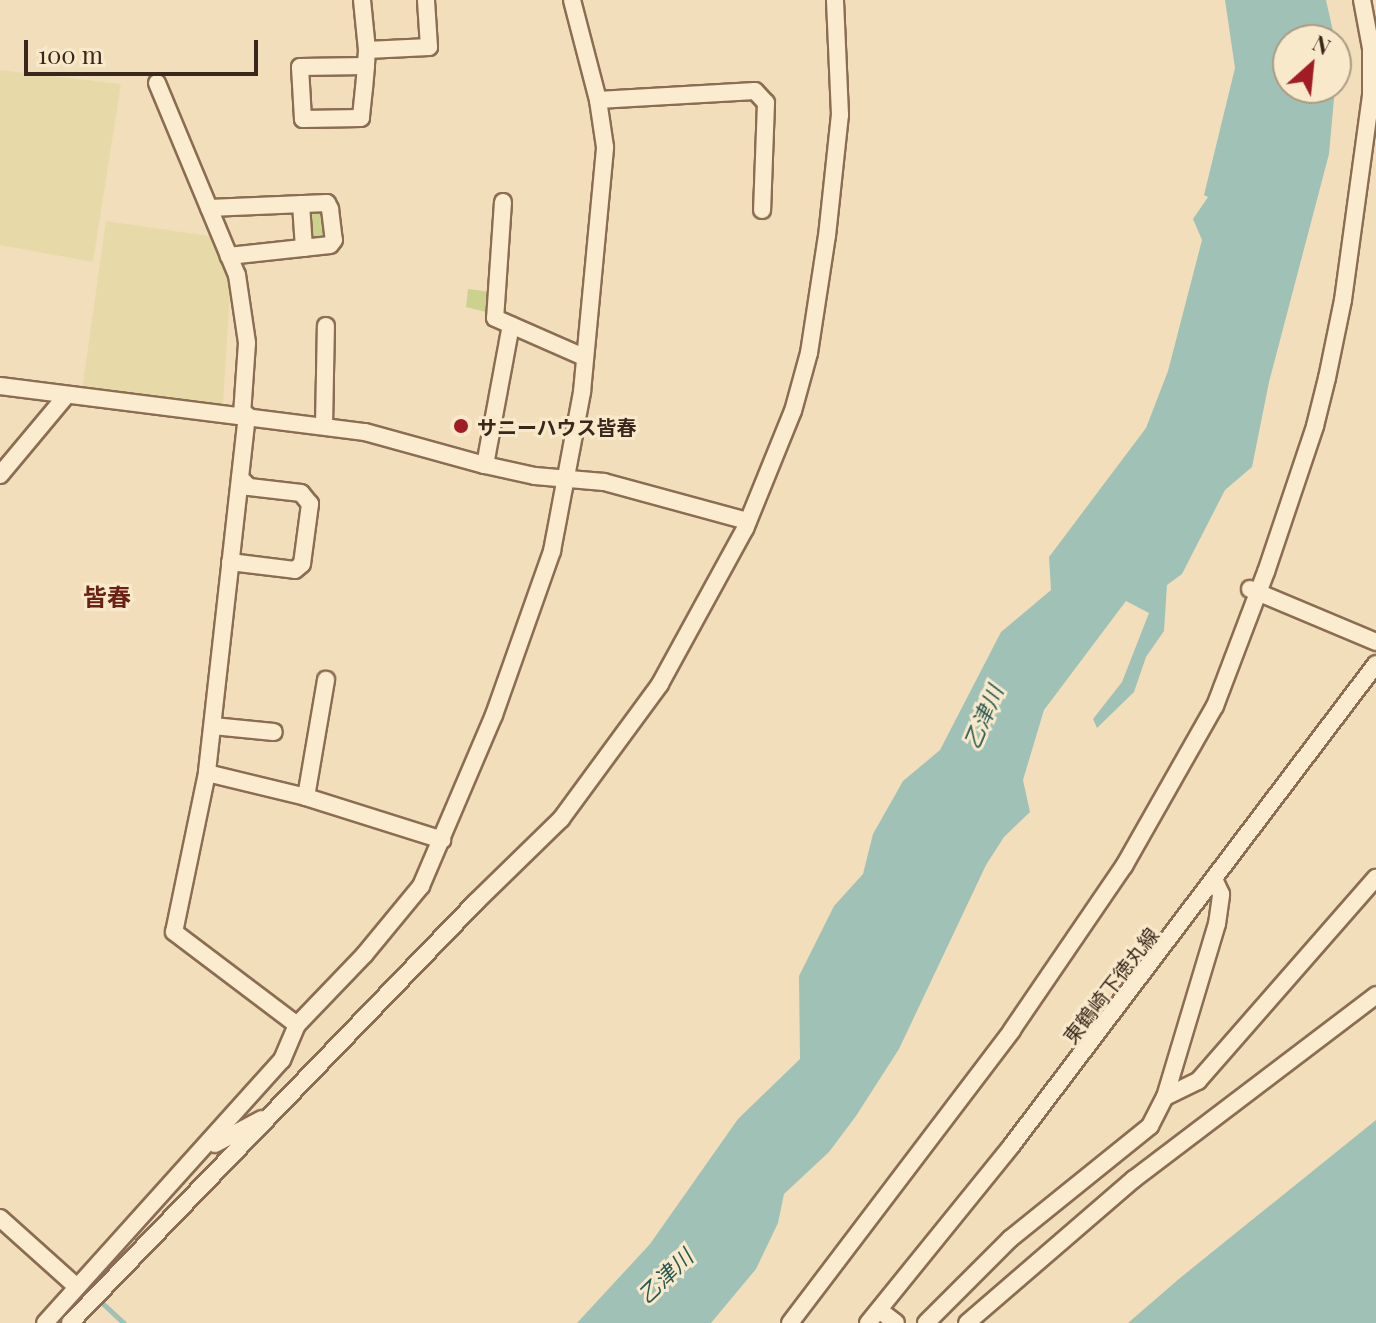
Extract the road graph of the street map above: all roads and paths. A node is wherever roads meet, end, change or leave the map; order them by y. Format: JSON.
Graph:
{"nodes":[{"id":1,"x":362,"y":0,"type":"edge"},
{"id":2,"x":426,"y":0,"type":"edge"},
{"id":3,"x":572,"y":0,"type":"edge"},
{"id":4,"x":835,"y":0,"type":"edge"},
{"id":5,"x":1362,"y":0,"type":"edge"},
{"id":6,"x":366,"y":58,"type":"junction"},
{"id":7,"x":157,"y":83,"type":"dead end"},
{"id":8,"x":598,"y":100,"type":"junction"},
{"id":9,"x":503,"y":202,"type":"dead end"},
{"id":10,"x":301,"y":204,"type":"junction"},
{"id":11,"x":209,"y":208,"type":"junction"},
{"id":12,"x":762,"y":210,"type":"dead end"},
{"id":13,"x":304,"y":248,"type":"junction"},
{"id":14,"x":229,"y":256,"type":"junction"},
{"id":15,"x":511,"y":325,"type":"junction"},
{"id":16,"x":326,"y":326,"type":"dead end"},
{"id":17,"x":584,"y":357,"type":"junction"},
{"id":18,"x":0,"y":386,"type":"edge"},
{"id":19,"x":67,"y":395,"type":"junction"},
{"id":20,"x":244,"y":415,"type":"junction"},
{"id":21,"x":324,"y":426,"type":"junction"},
{"id":22,"x":485,"y":465,"type":"junction"},
{"id":23,"x":0,"y":475,"type":"edge"},
{"id":24,"x":240,"y":478,"type":"junction"},
{"id":25,"x":566,"y":479,"type":"junction"},
{"id":26,"x":748,"y":521,"type":"junction"},
{"id":27,"x":230,"y":562,"type":"junction"},
{"id":28,"x":1253,"y":591,"type":"junction"},
{"id":29,"x":1376,"y":642,"type":"edge"},
{"id":30,"x":1376,"y":664,"type":"edge"},
{"id":31,"x":326,"y":680,"type":"dead end"},
{"id":32,"x":213,"y":726,"type":"junction"},
{"id":33,"x":274,"y":732,"type":"dead end"},
{"id":34,"x":207,"y":773,"type":"junction"},
{"id":35,"x":306,"y":797,"type":"junction"},
{"id":36,"x":442,"y":840,"type":"junction"},
{"id":37,"x":1376,"y":878,"type":"edge"},
{"id":38,"x":1215,"y":881,"type":"junction"},
{"id":39,"x":1376,"y":995,"type":"edge"},
{"id":40,"x":297,"y":1025,"type":"junction"},
{"id":41,"x":1165,"y":1097,"type":"junction"},
{"id":42,"x":274,"y":1113,"type":"junction"},
{"id":43,"x":206,"y":1148,"type":"junction"},
{"id":44,"x":0,"y":1218,"type":"edge"},
{"id":45,"x":77,"y":1287,"type":"junction"},
{"id":46,"x":873,"y":1316,"type":"edge"},
{"id":47,"x":45,"y":1323,"type":"edge"},
{"id":48,"x":70,"y":1323,"type":"edge"},
{"id":49,"x":790,"y":1323,"type":"edge"},
{"id":50,"x":896,"y":1323,"type":"edge"},
{"id":51,"x":926,"y":1323,"type":"edge"},
{"id":52,"x":967,"y":1323,"type":"edge"}],
"edges":[{"from":1,"to":6,"type":"street"},
{"from":2,"to":6,"type":"street"},
{"from":3,"to":8,"type":"street"},
{"from":4,"to":26,"type":"street"},
{"from":5,"to":28,"type":"street"},
{"from":6,"to":6,"type":"street"},
{"from":7,"to":11,"type":"street"},
{"from":8,"to":12,"type":"street"},
{"from":8,"to":17,"type":"street"},
{"from":9,"to":15,"type":"street"},
{"from":10,"to":11,"type":"street"},
{"from":10,"to":13,"type":"street"},
{"from":10,"to":13,"type":"street"},
{"from":11,"to":14,"type":"street"},
{"from":13,"to":14,"type":"street"},
{"from":14,"to":20,"type":"street"},
{"from":15,"to":17,"type":"street"},
{"from":15,"to":22,"type":"street"},
{"from":16,"to":21,"type":"street"},
{"from":17,"to":25,"type":"street"},
{"from":18,"to":19,"type":"street"},
{"from":19,"to":20,"type":"street"},
{"from":19,"to":23,"type":"street"},
{"from":20,"to":21,"type":"street"},
{"from":20,"to":24,"type":"street"},
{"from":21,"to":22,"type":"street"},
{"from":22,"to":25,"type":"street"},
{"from":24,"to":27,"type":"street"},
{"from":24,"to":27,"type":"street"},
{"from":25,"to":26,"type":"street"},
{"from":25,"to":36,"type":"street"},
{"from":26,"to":42,"type":"street"},
{"from":27,"to":32,"type":"street"},
{"from":28,"to":29,"type":"street"},
{"from":28,"to":49,"type":"street"},
{"from":30,"to":38,"type":"street","name":"東鶴崎下徳丸線"},
{"from":31,"to":35,"type":"street"},
{"from":32,"to":33,"type":"street"},
{"from":32,"to":34,"type":"street"},
{"from":34,"to":35,"type":"street"},
{"from":34,"to":40,"type":"street"},
{"from":35,"to":36,"type":"street"},
{"from":36,"to":40,"type":"street"},
{"from":37,"to":41,"type":"street"},
{"from":38,"to":41,"type":"street"},
{"from":38,"to":46,"type":"street","name":"東鶴崎下徳丸線"},
{"from":39,"to":52,"type":"street"},
{"from":40,"to":43,"type":"street"},
{"from":41,"to":51,"type":"street"},
{"from":42,"to":43,"type":"street"},
{"from":42,"to":48,"type":"street"},
{"from":43,"to":45,"type":"street"},
{"from":44,"to":45,"type":"street"},
{"from":45,"to":47,"type":"street"},
{"from":46,"to":50,"type":"street"}]}
